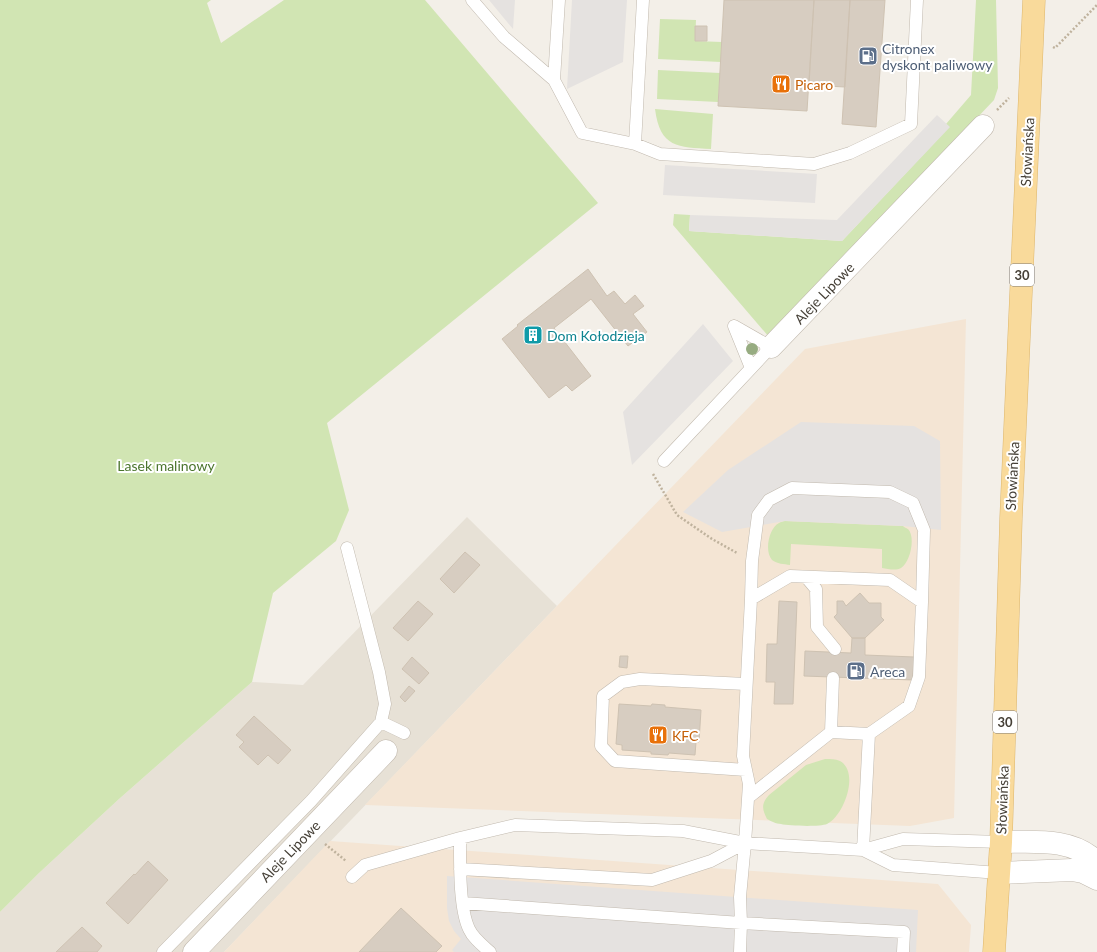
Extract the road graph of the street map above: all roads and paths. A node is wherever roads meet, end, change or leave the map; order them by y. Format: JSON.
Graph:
{"nodes":[{"id":1,"x":472,"y":0,"type":"edge"},
{"id":2,"x":559,"y":0,"type":"edge"},
{"id":3,"x":643,"y":0,"type":"edge"},
{"id":4,"x":917,"y":0,"type":"edge"},
{"id":5,"x":1034,"y":0,"type":"edge"},
{"id":6,"x":1097,"y":5,"type":"edge"},
{"id":7,"x":1032,"y":46,"type":"junction"},
{"id":8,"x":554,"y":80,"type":"junction"},
{"id":9,"x":983,"y":126,"type":"dead end"},
{"id":10,"x":635,"y":144,"type":"junction"},
{"id":11,"x":771,"y":347,"type":"junction"},
{"id":12,"x":751,"y":368,"type":"junction"},
{"id":13,"x":664,"y":460,"type":"dead end"},
{"id":14,"x":652,"y":474,"type":"dead end"},
{"id":15,"x":347,"y":548,"type":"dead end"},
{"id":16,"x":752,"y":561,"type":"junction"},
{"id":17,"x":806,"y":577,"type":"junction"},
{"id":18,"x":751,"y":599,"type":"junction"},
{"id":19,"x":922,"y":602,"type":"junction"},
{"id":20,"x":835,"y":649,"type":"dead end"},
{"id":21,"x":833,"y":678,"type":"dead end"},
{"id":22,"x":746,"y":684,"type":"junction"},
{"id":23,"x":381,"y":722,"type":"junction"},
{"id":24,"x":831,"y":732,"type":"junction"},
{"id":25,"x":404,"y":733,"type":"dead end"},
{"id":26,"x":869,"y":734,"type":"junction"},
{"id":27,"x":386,"y":751,"type":"dead end"},
{"id":28,"x":746,"y":770,"type":"junction"},
{"id":29,"x":748,"y":797,"type":"junction"},
{"id":30,"x":310,"y":830,"type":"junction"},
{"id":31,"x":460,"y":838,"type":"junction"},
{"id":32,"x":1001,"y":842,"type":"junction"},
{"id":33,"x":745,"y":843,"type":"junction"},
{"id":34,"x":863,"y":850,"type":"junction"},
{"id":35,"x":1097,"y":863,"type":"edge"},
{"id":36,"x":460,"y":869,"type":"junction"},
{"id":37,"x":999,"y":872,"type":"junction"},
{"id":38,"x":355,"y":874,"type":"joint"},
{"id":39,"x":1097,"y":879,"type":"edge"},
{"id":40,"x":463,"y":902,"type":"junction"},
{"id":41,"x":741,"y":923,"type":"junction"},
{"id":42,"x":163,"y":952,"type":"edge"},
{"id":43,"x":194,"y":952,"type":"edge"},
{"id":44,"x":490,"y":952,"type":"edge"},
{"id":45,"x":740,"y":952,"type":"edge"},
{"id":46,"x":903,"y":952,"type":"edge"},
{"id":47,"x":994,"y":952,"type":"edge"}],
"edges":[{"from":1,"to":8,"type":"lane"},
{"from":2,"to":8,"type":"lane"},
{"from":3,"to":10,"type":"lane"},
{"from":4,"to":10,"type":"lane"},
{"from":5,"to":7,"type":"main road","name":"Słowiańska","number":"30"},
{"from":6,"to":7,"type":"path"},
{"from":7,"to":32,"type":"main road","name":"Słowiańska","number":"30"},
{"from":8,"to":10,"type":"lane"},
{"from":9,"to":11,"type":"street","name":"Aleje Lipowe"},
{"from":11,"to":12,"type":"lane","name":"Aleje Lipowe"},
{"from":11,"to":12,"type":"lane"},
{"from":12,"to":13,"type":"lane","name":"Aleje Lipowe"},
{"from":14,"to":16,"type":"path"},
{"from":15,"to":23,"type":"lane"},
{"from":16,"to":18,"type":"lane"},
{"from":16,"to":19,"type":"lane"},
{"from":17,"to":18,"type":"lane"},
{"from":17,"to":19,"type":"lane"},
{"from":17,"to":20,"type":"lane"},
{"from":18,"to":22,"type":"lane"},
{"from":19,"to":26,"type":"lane"},
{"from":21,"to":24,"type":"lane"},
{"from":22,"to":28,"type":"lane"},
{"from":22,"to":28,"type":"lane"},
{"from":23,"to":25,"type":"lane"},
{"from":23,"to":42,"type":"lane"},
{"from":24,"to":26,"type":"lane"},
{"from":24,"to":29,"type":"lane"},
{"from":26,"to":34,"type":"lane"},
{"from":27,"to":30,"type":"street","name":"Aleje Lipowe"},
{"from":28,"to":29,"type":"lane"},
{"from":29,"to":33,"type":"lane"},
{"from":30,"to":38,"type":"path"},
{"from":30,"to":43,"type":"street","name":"Aleje Lipowe"},
{"from":31,"to":33,"type":"lane"},
{"from":31,"to":36,"type":"lane"},
{"from":31,"to":38,"type":"lane"},
{"from":32,"to":34,"type":"lane"},
{"from":32,"to":35,"type":"street"},
{"from":32,"to":37,"type":"main road","name":"Słowiańska","number":"30"},
{"from":33,"to":34,"type":"lane"},
{"from":33,"to":36,"type":"lane"},
{"from":33,"to":41,"type":"lane"},
{"from":34,"to":37,"type":"lane"},
{"from":36,"to":40,"type":"lane"},
{"from":37,"to":39,"type":"street"},
{"from":37,"to":47,"type":"main road","name":"Słowiańska","number":"30"},
{"from":40,"to":41,"type":"lane"},
{"from":40,"to":44,"type":"lane"},
{"from":41,"to":45,"type":"lane"},
{"from":41,"to":46,"type":"lane"}]}
